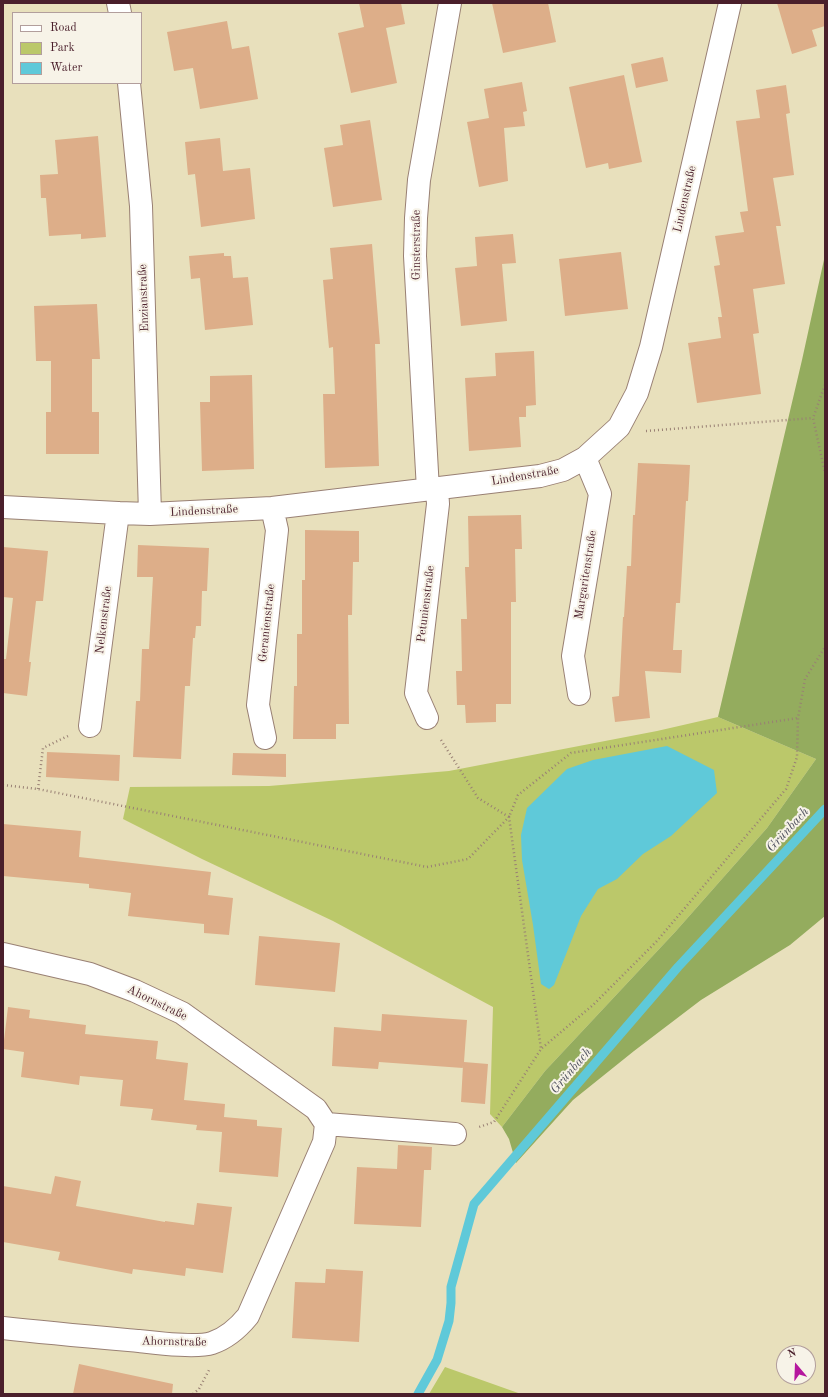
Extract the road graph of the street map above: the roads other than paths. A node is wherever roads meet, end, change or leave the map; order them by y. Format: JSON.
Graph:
{"nodes":[{"id":1,"x":450,"y":3,"type":"edge"},
{"id":2,"x":730,"y":3,"type":"edge"},
{"id":3,"x":129,"y":84,"type":"edge"},
{"id":4,"x":585,"y":458,"type":"junction"},
{"id":5,"x":432,"y":489,"type":"junction"},
{"id":6,"x":3,"y":507,"type":"edge"},
{"id":7,"x":272,"y":508,"type":"junction"},
{"id":8,"x":118,"y":513,"type":"junction"},
{"id":9,"x":150,"y":514,"type":"junction"},
{"id":10,"x":579,"y":694,"type":"dead end"},
{"id":11,"x":427,"y":718,"type":"road end"},
{"id":12,"x":90,"y":726,"type":"road end"},
{"id":13,"x":265,"y":738,"type":"dead end"},
{"id":14,"x":3,"y":954,"type":"edge"},
{"id":15,"x":326,"y":1124,"type":"junction"},
{"id":16,"x":455,"y":1134,"type":"road end"},
{"id":17,"x":3,"y":1328,"type":"edge"}],
"edges":[{"from":1,"to":5,"type":"street","name":"Ginsterstraße"},
{"from":2,"to":4,"type":"street","name":"Lindenstraße"},
{"from":3,"to":9,"type":"street","name":"Enzianstraße"},
{"from":4,"to":5,"type":"street","name":"Lindenstraße"},
{"from":4,"to":10,"type":"street","name":"Margaritenstraße"},
{"from":5,"to":7,"type":"street","name":"Lindenstraße"},
{"from":5,"to":11,"type":"street","name":"Petunienstraße"},
{"from":6,"to":8,"type":"street","name":"Lindenstraße"},
{"from":7,"to":9,"type":"street","name":"Lindenstraße"},
{"from":7,"to":13,"type":"street","name":"Geranienstraße"},
{"from":8,"to":9,"type":"street","name":"Lindenstraße"},
{"from":8,"to":12,"type":"street","name":"Nelkenstraße"},
{"from":14,"to":15,"type":"street","name":"Ahornstraße"},
{"from":15,"to":16,"type":"street"},
{"from":15,"to":17,"type":"street","name":"Ahornstraße"}]}
